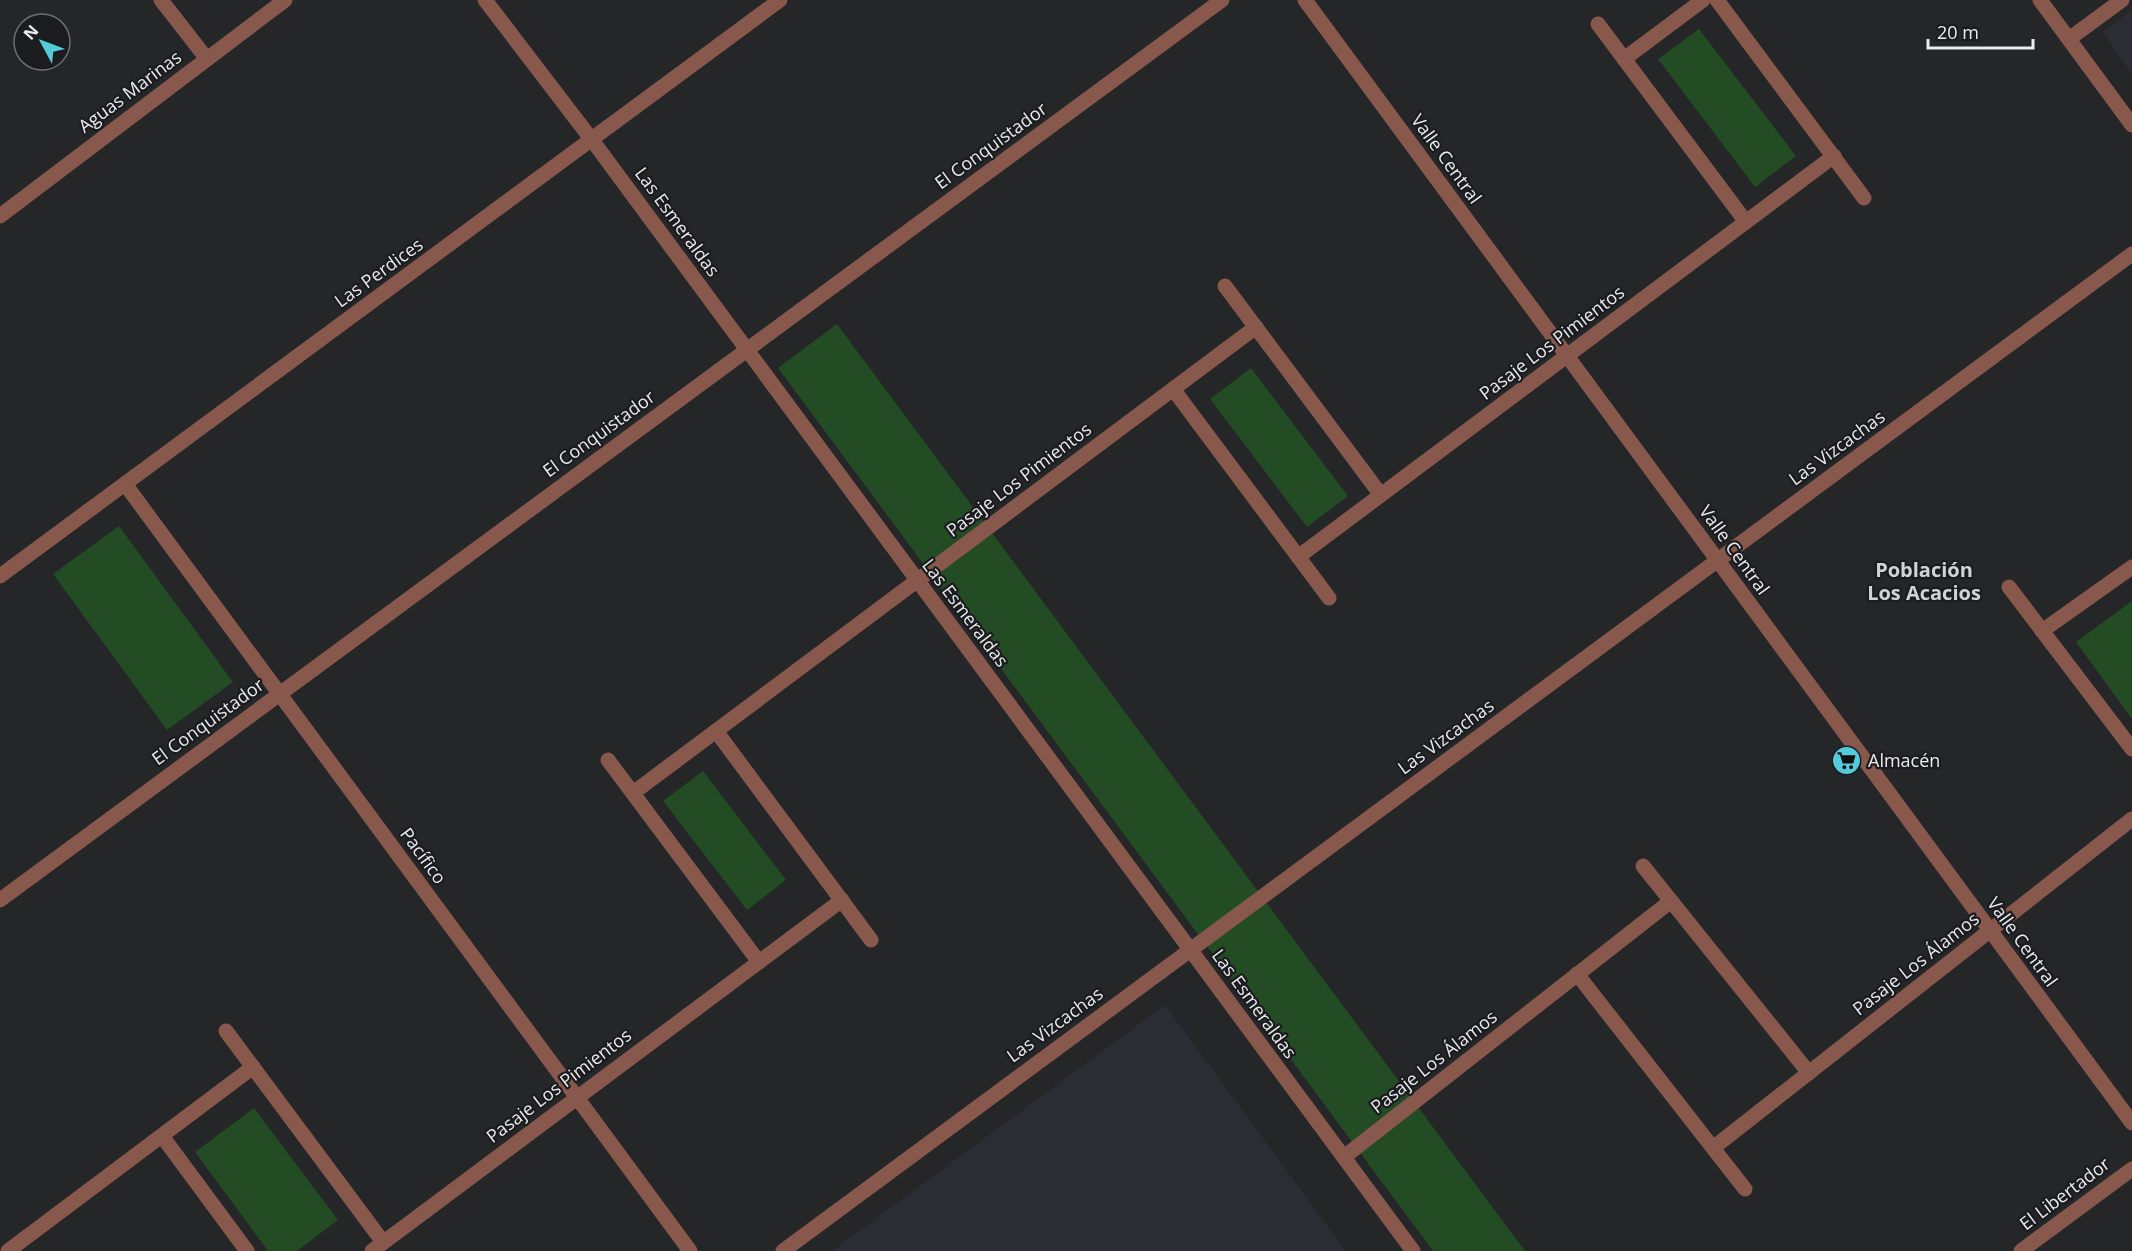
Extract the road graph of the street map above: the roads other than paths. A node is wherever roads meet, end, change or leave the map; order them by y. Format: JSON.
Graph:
{"nodes":[{"id":1,"x":161,"y":0,"type":"edge"},
{"id":2,"x":285,"y":0,"type":"edge"},
{"id":3,"x":485,"y":0,"type":"edge"},
{"id":4,"x":780,"y":0,"type":"edge"},
{"id":5,"x":1222,"y":0,"type":"edge"},
{"id":6,"x":1305,"y":0,"type":"edge"},
{"id":7,"x":1703,"y":0,"type":"edge"},
{"id":8,"x":1717,"y":0,"type":"edge"},
{"id":9,"x":2040,"y":0,"type":"edge"},
{"id":10,"x":2122,"y":0,"type":"edge"},
{"id":11,"x":1598,"y":24,"type":"dead end"},
{"id":12,"x":2069,"y":39,"type":"junction"},
{"id":13,"x":207,"y":59,"type":"junction"},
{"id":14,"x":1624,"y":59,"type":"junction"},
{"id":15,"x":2132,"y":125,"type":"edge"},
{"id":16,"x":591,"y":140,"type":"junction"},
{"id":17,"x":1834,"y":156,"type":"junction"},
{"id":18,"x":1864,"y":198,"type":"dead end"},
{"id":19,"x":2,"y":210,"type":"edge"},
{"id":20,"x":1746,"y":222,"type":"junction"},
{"id":21,"x":2132,"y":254,"type":"edge"},
{"id":22,"x":1225,"y":286,"type":"dead end"},
{"id":23,"x":1256,"y":327,"type":"junction"},
{"id":24,"x":746,"y":350,"type":"junction"},
{"id":25,"x":1567,"y":356,"type":"junction"},
{"id":26,"x":1173,"y":389,"type":"junction"},
{"id":27,"x":125,"y":484,"type":"junction"},
{"id":28,"x":1381,"y":495,"type":"junction"},
{"id":29,"x":1298,"y":557,"type":"junction"},
{"id":30,"x":1717,"y":560,"type":"junction"},
{"id":31,"x":2132,"y":567,"type":"edge"},
{"id":32,"x":0,"y":576,"type":"edge"},
{"id":33,"x":917,"y":581,"type":"junction"},
{"id":34,"x":2009,"y":587,"type":"dead end"},
{"id":35,"x":1329,"y":598,"type":"dead end"},
{"id":36,"x":2042,"y":631,"type":"junction"},
{"id":37,"x":280,"y":694,"type":"junction"},
{"id":38,"x":716,"y":731,"type":"junction"},
{"id":39,"x":2132,"y":749,"type":"edge"},
{"id":40,"x":608,"y":760,"type":"dead end"},
{"id":41,"x":633,"y":793,"type":"junction"},
{"id":42,"x":2132,"y":819,"type":"edge"},
{"id":43,"x":1642,"y":866,"type":"dead end"},
{"id":44,"x":0,"y":900,"type":"edge"},
{"id":45,"x":842,"y":900,"type":"junction"},
{"id":46,"x":1671,"y":901,"type":"junction"},
{"id":47,"x":1990,"y":931,"type":"junction"},
{"id":48,"x":871,"y":940,"type":"dead end"},
{"id":49,"x":1190,"y":950,"type":"junction"},
{"id":50,"x":759,"y":962,"type":"junction"},
{"id":51,"x":1577,"y":975,"type":"junction"},
{"id":52,"x":226,"y":1031,"type":"dead end"},
{"id":53,"x":253,"y":1067,"type":"junction"},
{"id":54,"x":1809,"y":1073,"type":"junction"},
{"id":55,"x":577,"y":1098,"type":"junction"},
{"id":56,"x":2132,"y":1124,"type":"edge"},
{"id":57,"x":162,"y":1136,"type":"junction"},
{"id":58,"x":1713,"y":1148,"type":"junction"},
{"id":59,"x":1344,"y":1157,"type":"junction"},
{"id":60,"x":2132,"y":1168,"type":"edge"},
{"id":61,"x":1745,"y":1189,"type":"dead end"},
{"id":62,"x":377,"y":1246,"type":"edge"},
{"id":63,"x":8,"y":1251,"type":"edge"},
{"id":64,"x":247,"y":1251,"type":"edge"},
{"id":65,"x":690,"y":1251,"type":"edge"},
{"id":66,"x":783,"y":1251,"type":"edge"},
{"id":67,"x":1413,"y":1251,"type":"edge"},
{"id":68,"x":2021,"y":1251,"type":"edge"}],
"edges":[{"from":1,"to":13,"type":"street"},
{"from":2,"to":13,"type":"street","name":"Aguas Marinas"},
{"from":3,"to":16,"type":"street","name":"Las Esmeraldas"},
{"from":4,"to":16,"type":"street","name":"Las Perdices"},
{"from":5,"to":24,"type":"street","name":"El Conquistador"},
{"from":6,"to":25,"type":"street","name":"Valle Central"},
{"from":7,"to":14,"type":"street"},
{"from":8,"to":17,"type":"street"},
{"from":9,"to":12,"type":"street"},
{"from":10,"to":12,"type":"street"},
{"from":11,"to":14,"type":"street"},
{"from":12,"to":15,"type":"street"},
{"from":13,"to":19,"type":"street","name":"Aguas Marinas"},
{"from":14,"to":20,"type":"street"},
{"from":16,"to":24,"type":"street","name":"Las Esmeraldas"},
{"from":16,"to":27,"type":"street","name":"Las Perdices"},
{"from":17,"to":18,"type":"street"},
{"from":17,"to":20,"type":"street","name":"Pasaje Los Pimientos"},
{"from":20,"to":25,"type":"street","name":"Pasaje Los Pimientos"},
{"from":21,"to":30,"type":"street","name":"Las Vizcachas"},
{"from":22,"to":23,"type":"street"},
{"from":23,"to":26,"type":"street","name":"Pasaje Los Pimientos"},
{"from":23,"to":28,"type":"street"},
{"from":24,"to":33,"type":"street","name":"Las Esmeraldas"},
{"from":24,"to":37,"type":"street","name":"El Conquistador"},
{"from":25,"to":28,"type":"street","name":"Pasaje Los Pimientos"},
{"from":25,"to":30,"type":"street","name":"Valle Central"},
{"from":26,"to":29,"type":"street"},
{"from":26,"to":33,"type":"street","name":"Pasaje Los Pimientos"},
{"from":27,"to":32,"type":"street","name":"Las Perdices"},
{"from":27,"to":37,"type":"street","name":"Pacífico"},
{"from":28,"to":29,"type":"street","name":"Pasaje Los Pimientos"},
{"from":29,"to":35,"type":"street"},
{"from":30,"to":47,"type":"street","name":"Valle Central"},
{"from":30,"to":49,"type":"street","name":"Las Vizcachas"},
{"from":31,"to":36,"type":"street"},
{"from":33,"to":38,"type":"street","name":"Pasaje Los Pimientos"},
{"from":33,"to":49,"type":"street","name":"Las Esmeraldas"},
{"from":34,"to":36,"type":"street"},
{"from":36,"to":39,"type":"street"},
{"from":37,"to":44,"type":"street","name":"El Conquistador"},
{"from":37,"to":55,"type":"street","name":"Pacífico"},
{"from":38,"to":41,"type":"street","name":"Pasaje Los Pimientos"},
{"from":38,"to":45,"type":"street"},
{"from":40,"to":41,"type":"street"},
{"from":41,"to":50,"type":"street"},
{"from":42,"to":47,"type":"street","name":"Pasaje Los Álamos"},
{"from":43,"to":46,"type":"street"},
{"from":45,"to":48,"type":"street"},
{"from":45,"to":50,"type":"street","name":"Pasaje Los Pimientos"},
{"from":46,"to":51,"type":"street","name":"Pasaje Los Álamos"},
{"from":46,"to":54,"type":"street"},
{"from":47,"to":54,"type":"street","name":"Pasaje Los Álamos"},
{"from":47,"to":56,"type":"street","name":"Valle Central"},
{"from":49,"to":59,"type":"street","name":"Las Esmeraldas"},
{"from":49,"to":66,"type":"street","name":"Las Vizcachas"},
{"from":50,"to":55,"type":"street","name":"Pasaje Los Pimientos"},
{"from":51,"to":58,"type":"street"},
{"from":51,"to":59,"type":"street","name":"Pasaje Los Álamos"},
{"from":52,"to":53,"type":"street","name":"Pasaje Los Pimientos"},
{"from":53,"to":57,"type":"street"},
{"from":53,"to":62,"type":"street","name":"Pasaje Los Pimientos"},
{"from":54,"to":58,"type":"street","name":"Pasaje Los Álamos"},
{"from":55,"to":62,"type":"street","name":"Pasaje Los Pimientos"},
{"from":55,"to":65,"type":"street","name":"Pacífico"},
{"from":57,"to":63,"type":"street"},
{"from":57,"to":64,"type":"street"},
{"from":58,"to":61,"type":"street"},
{"from":59,"to":67,"type":"street","name":"Las Esmeraldas"},
{"from":60,"to":68,"type":"street","name":"El Libertador"}]}
